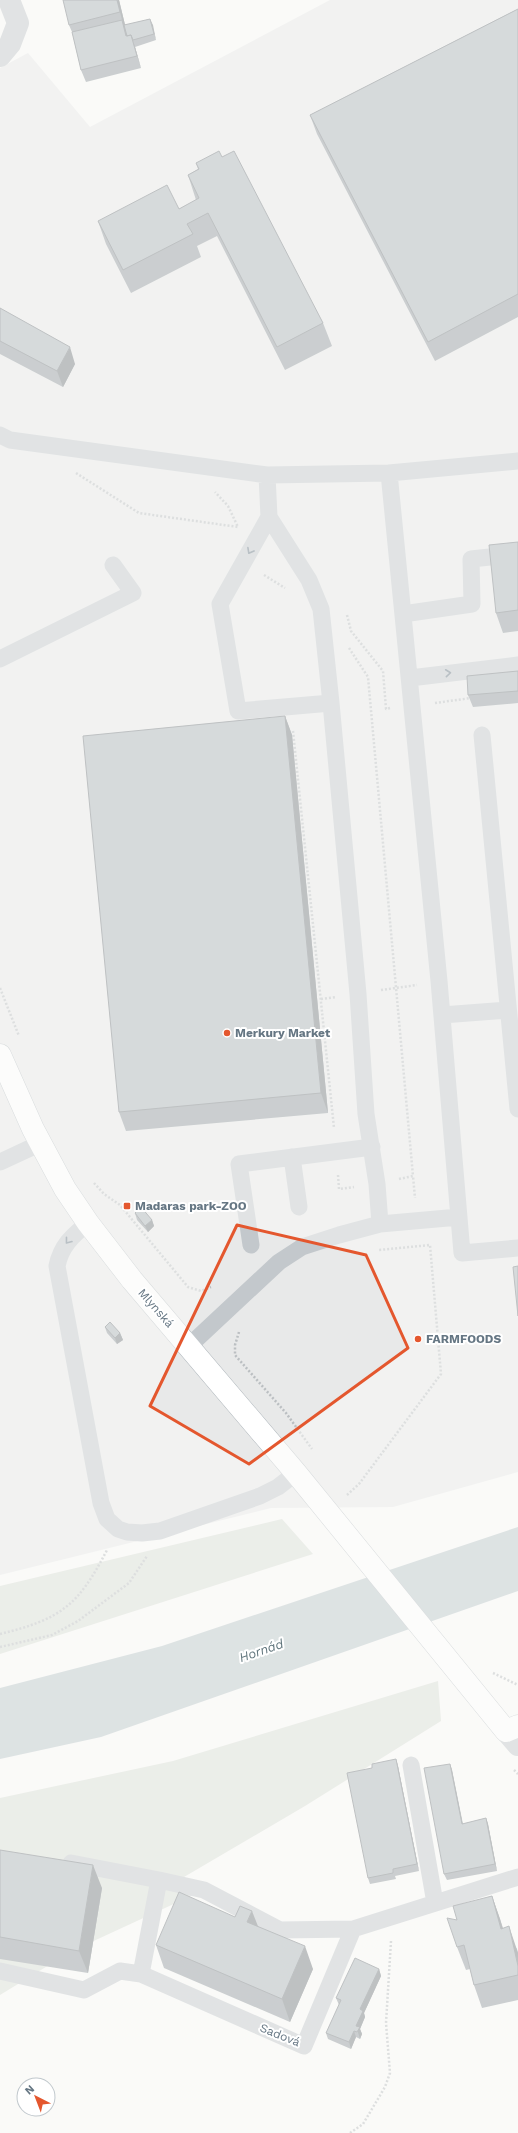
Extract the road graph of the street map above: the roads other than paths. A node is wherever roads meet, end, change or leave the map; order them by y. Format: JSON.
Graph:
{"nodes":[{"id":1,"x":9,"y":0,"type":"edge"},
{"id":2,"x":0,"y":56,"type":"edge"},
{"id":3,"x":0,"y":435,"type":"edge"},
{"id":4,"x":518,"y":461,"type":"edge"},
{"id":5,"x":389,"y":473,"type":"junction"},
{"id":6,"x":267,"y":475,"type":"junction"},
{"id":7,"x":269,"y":517,"type":"junction"},
{"id":8,"x":518,"y":554,"type":"edge"},
{"id":9,"x":114,"y":565,"type":"dead end"},
{"id":10,"x":403,"y":614,"type":"junction"},
{"id":11,"x":0,"y":659,"type":"edge"},
{"id":12,"x":518,"y":665,"type":"edge"},
{"id":13,"x":410,"y":678,"type":"junction"},
{"id":14,"x":332,"y":703,"type":"junction"},
{"id":15,"x":482,"y":735,"type":"dead end"},
{"id":16,"x":508,"y":1010,"type":"junction"},
{"id":17,"x":442,"y":1015,"type":"junction"},
{"id":18,"x":0,"y":1055,"type":"edge"},
{"id":19,"x":518,"y":1109,"type":"edge"},
{"id":20,"x":41,"y":1143,"type":"junction"},
{"id":21,"x":372,"y":1147,"type":"junction"},
{"id":22,"x":292,"y":1157,"type":"junction"},
{"id":23,"x":0,"y":1162,"type":"edge"},
{"id":24,"x":299,"y":1207,"type":"dead end"},
{"id":25,"x":459,"y":1217,"type":"junction"},
{"id":26,"x":88,"y":1223,"type":"junction"},
{"id":27,"x":380,"y":1224,"type":"junction"},
{"id":28,"x":251,"y":1245,"type":"dead end"},
{"id":29,"x":518,"y":1248,"type":"edge"},
{"id":30,"x":189,"y":1346,"type":"junction"},
{"id":31,"x":296,"y":1473,"type":"junction"},
{"id":32,"x":514,"y":1734,"type":"edge"},
{"id":33,"x":411,"y":1765,"type":"dead end"},
{"id":34,"x":55,"y":1861,"type":"edge"},
{"id":35,"x":518,"y":1877,"type":"edge"},
{"id":36,"x":160,"y":1880,"type":"junction"},
{"id":37,"x":435,"y":1903,"type":"junction"},
{"id":38,"x":353,"y":1929,"type":"junction"},
{"id":39,"x":0,"y":1971,"type":"edge"},
{"id":40,"x":141,"y":1974,"type":"junction"}],
"edges":[{"from":1,"to":2,"type":"street"},
{"from":3,"to":6,"type":"lane"},
{"from":4,"to":5,"type":"lane"},
{"from":5,"to":6,"type":"lane"},
{"from":5,"to":10,"type":"lane"},
{"from":6,"to":7,"type":"lane"},
{"from":7,"to":14,"type":"lane"},
{"from":7,"to":14,"type":"lane","one_way":true},
{"from":8,"to":10,"type":"lane"},
{"from":9,"to":11,"type":"lane"},
{"from":10,"to":13,"type":"lane"},
{"from":13,"to":12,"type":"lane","one_way":true},
{"from":13,"to":17,"type":"lane"},
{"from":14,"to":21,"type":"lane"},
{"from":15,"to":16,"type":"lane"},
{"from":16,"to":17,"type":"lane"},
{"from":16,"to":19,"type":"lane"},
{"from":17,"to":25,"type":"lane"},
{"from":18,"to":20,"type":"street","name":"Mlynská"},
{"from":20,"to":23,"type":"lane"},
{"from":20,"to":26,"type":"street","name":"Mlynská"},
{"from":21,"to":22,"type":"lane"},
{"from":21,"to":27,"type":"lane"},
{"from":22,"to":24,"type":"lane"},
{"from":22,"to":28,"type":"lane"},
{"from":25,"to":27,"type":"lane"},
{"from":25,"to":29,"type":"lane"},
{"from":26,"to":30,"type":"street","name":"Mlynská"},
{"from":26,"to":31,"type":"lane","one_way":true},
{"from":27,"to":30,"type":"lane"},
{"from":30,"to":31,"type":"street","name":"Mlynská"},
{"from":31,"to":32,"type":"street","name":"Mlynská"},
{"from":33,"to":37,"type":"lane"},
{"from":34,"to":36,"type":"lane"},
{"from":35,"to":37,"type":"lane"},
{"from":36,"to":38,"type":"lane"},
{"from":36,"to":40,"type":"lane"},
{"from":37,"to":38,"type":"lane"},
{"from":38,"to":40,"type":"lane","name":"Sadová"},
{"from":39,"to":40,"type":"lane","name":"Sadová"}]}
